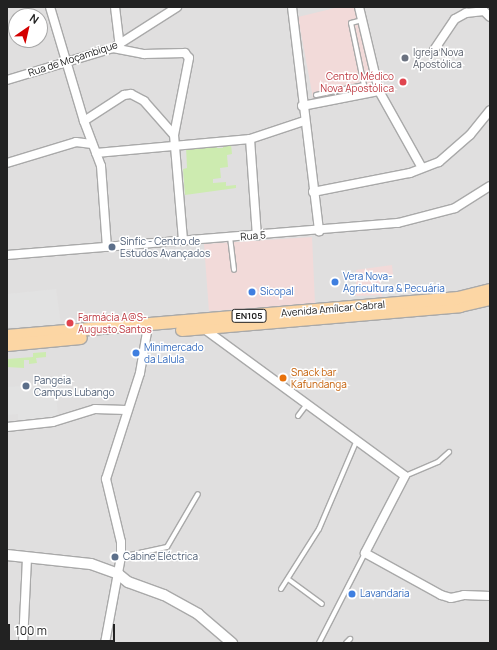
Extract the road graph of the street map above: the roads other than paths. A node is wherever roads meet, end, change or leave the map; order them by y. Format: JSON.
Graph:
{"nodes":[{"id":1,"x":50,"y":7,"type":"edge"},
{"id":2,"x":115,"y":7,"type":"edge"},
{"id":3,"x":177,"y":7,"type":"edge"},
{"id":4,"x":292,"y":7,"type":"edge"},
{"id":5,"x":359,"y":7,"type":"edge"},
{"id":6,"x":490,"y":17,"type":"edge"},
{"id":7,"x":362,"y":20,"type":"junction"},
{"id":8,"x":116,"y":46,"type":"junction"},
{"id":9,"x":434,"y":50,"type":"dead end"},
{"id":10,"x":67,"y":63,"type":"junction"},
{"id":11,"x":7,"y":80,"type":"edge"},
{"id":12,"x":379,"y":91,"type":"junction"},
{"id":13,"x":316,"y":95,"type":"dead end"},
{"id":14,"x":302,"y":106,"type":"junction"},
{"id":15,"x":490,"y":110,"type":"edge"},
{"id":16,"x":84,"y":121,"type":"junction"},
{"id":17,"x":304,"y":121,"type":"junction"},
{"id":18,"x":174,"y":135,"type":"junction"},
{"id":19,"x":250,"y":139,"type":"junction"},
{"id":20,"x":92,"y":144,"type":"junction"},
{"id":21,"x":174,"y":147,"type":"junction"},
{"id":22,"x":96,"y":153,"type":"junction"},
{"id":23,"x":7,"y":163,"type":"edge"},
{"id":24,"x":422,"y":168,"type":"junction"},
{"id":25,"x":490,"y":186,"type":"edge"},
{"id":26,"x":314,"y":192,"type":"junction"},
{"id":27,"x":319,"y":231,"type":"junction"},
{"id":28,"x":257,"y":236,"type":"junction"},
{"id":29,"x":230,"y":238,"type":"junction"},
{"id":30,"x":183,"y":240,"type":"junction"},
{"id":31,"x":107,"y":247,"type":"junction"},
{"id":32,"x":7,"y":254,"type":"edge"},
{"id":33,"x":234,"y":270,"type":"dead end"},
{"id":34,"x":490,"y":290,"type":"edge"},
{"id":35,"x":490,"y":299,"type":"edge"},
{"id":36,"x":203,"y":328,"type":"junction"},
{"id":37,"x":148,"y":332,"type":"junction"},
{"id":38,"x":7,"y":336,"type":"edge"},
{"id":39,"x":7,"y":345,"type":"edge"},
{"id":40,"x":308,"y":403,"type":"junction"},
{"id":41,"x":126,"y":410,"type":"junction"},
{"id":42,"x":298,"y":416,"type":"dead end"},
{"id":43,"x":7,"y":427,"type":"edge"},
{"id":44,"x":358,"y":439,"type":"junction"},
{"id":45,"x":450,"y":452,"type":"dead end"},
{"id":46,"x":405,"y":476,"type":"junction"},
{"id":47,"x":198,"y":494,"type":"dead end"},
{"id":48,"x":365,"y":553,"type":"junction"},
{"id":49,"x":7,"y":555,"type":"edge"},
{"id":50,"x":27,"y":557,"type":"junction"},
{"id":51,"x":121,"y":557,"type":"junction"},
{"id":52,"x":118,"y":574,"type":"junction"},
{"id":53,"x":288,"y":580,"type":"junction"},
{"id":54,"x":281,"y":589,"type":"dead end"},
{"id":55,"x":490,"y":596,"type":"edge"},
{"id":56,"x":322,"y":604,"type":"dead end"},
{"id":57,"x":22,"y":643,"type":"edge"},
{"id":58,"x":105,"y":643,"type":"edge"},
{"id":59,"x":232,"y":643,"type":"edge"},
{"id":60,"x":319,"y":643,"type":"edge"}],
"edges":[{"from":1,"to":10,"type":"street"},
{"from":2,"to":8,"type":"street"},
{"from":3,"to":8,"type":"street","name":"Rua de Moçambique"},
{"from":4,"to":14,"type":"street"},
{"from":5,"to":7,"type":"street"},
{"from":6,"to":9,"type":"street"},
{"from":7,"to":12,"type":"street"},
{"from":7,"to":13,"type":"lane"},
{"from":8,"to":10,"type":"street","name":"Rua de Moçambique"},
{"from":8,"to":18,"type":"street"},
{"from":10,"to":11,"type":"street","name":"Rua de Moçambique"},
{"from":10,"to":16,"type":"street"},
{"from":12,"to":14,"type":"street"},
{"from":12,"to":24,"type":"street"},
{"from":14,"to":17,"type":"street"},
{"from":15,"to":24,"type":"street"},
{"from":16,"to":18,"type":"street"},
{"from":16,"to":20,"type":"street"},
{"from":17,"to":19,"type":"street"},
{"from":17,"to":26,"type":"street"},
{"from":18,"to":21,"type":"street"},
{"from":19,"to":21,"type":"street"},
{"from":19,"to":28,"type":"street"},
{"from":20,"to":22,"type":"street"},
{"from":20,"to":23,"type":"street"},
{"from":21,"to":22,"type":"street"},
{"from":21,"to":30,"type":"street"},
{"from":22,"to":31,"type":"street"},
{"from":24,"to":26,"type":"street"},
{"from":25,"to":27,"type":"street","name":"Rua 5"},
{"from":26,"to":27,"type":"street"},
{"from":27,"to":28,"type":"street","name":"Rua 5"},
{"from":28,"to":29,"type":"street","name":"Rua 5"},
{"from":29,"to":30,"type":"street","name":"Rua 5"},
{"from":29,"to":33,"type":"lane"},
{"from":30,"to":31,"type":"street","name":"Rua 5"},
{"from":31,"to":32,"type":"street","name":"Rua 5"},
{"from":34,"to":38,"type":"main road","name":"Avenida Amílcar Cabral","number":"EN105"},
{"from":35,"to":36,"type":"main road","name":"Avenida Amílcar Cabral","number":"EN105"},
{"from":36,"to":37,"type":"main road","name":"Avenida Amílcar Cabral","number":"EN105"},
{"from":36,"to":40,"type":"street"},
{"from":37,"to":39,"type":"main road","name":"Avenida Amílcar Cabral","number":"EN105"},
{"from":37,"to":41,"type":"street"},
{"from":40,"to":42,"type":"lane"},
{"from":40,"to":44,"type":"street"},
{"from":41,"to":43,"type":"street"},
{"from":41,"to":51,"type":"street"},
{"from":44,"to":46,"type":"street"},
{"from":44,"to":53,"type":"lane"},
{"from":45,"to":46,"type":"lane"},
{"from":46,"to":48,"type":"street"},
{"from":47,"to":51,"type":"lane"},
{"from":48,"to":55,"type":"street"},
{"from":48,"to":60,"type":"lane"},
{"from":49,"to":50,"type":"street"},
{"from":50,"to":52,"type":"street"},
{"from":50,"to":57,"type":"street"},
{"from":51,"to":52,"type":"street"},
{"from":52,"to":58,"type":"street"},
{"from":52,"to":59,"type":"street"},
{"from":53,"to":54,"type":"lane"},
{"from":53,"to":56,"type":"lane"}]}
